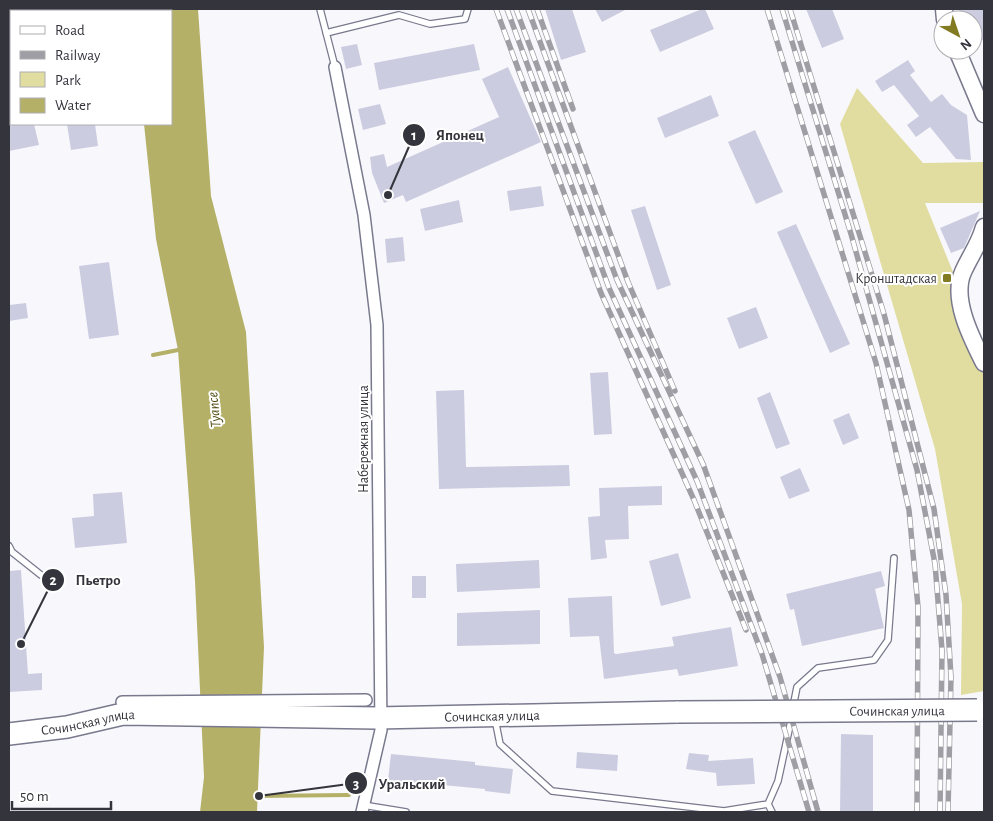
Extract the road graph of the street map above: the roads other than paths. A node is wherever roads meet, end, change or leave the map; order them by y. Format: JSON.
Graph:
{"nodes":[{"id":1,"x":320,"y":9,"type":"edge"},
{"id":2,"x":468,"y":9,"type":"edge"},
{"id":3,"x":398,"y":12,"type":"edge"},
{"id":4,"x":326,"y":33,"type":"junction"},
{"id":5,"x":961,"y":60,"type":"edge"},
{"id":6,"x":335,"y":67,"type":"joint"},
{"id":7,"x":984,"y":114,"type":"edge"},
{"id":8,"x":983,"y":235,"type":"edge"},
{"id":9,"x":984,"y":363,"type":"edge"},
{"id":10,"x":9,"y":546,"type":"edge"},
{"id":11,"x":894,"y":558,"type":"dead end"},
{"id":12,"x":41,"y":575,"type":"dead end"},
{"id":13,"x":981,"y":710,"type":"edge"},
{"id":14,"x":374,"y":712,"type":"junction"},
{"id":15,"x":494,"y":716,"type":"junction"},
{"id":16,"x":9,"y":734,"type":"edge"},
{"id":17,"x":768,"y":804,"type":"junction"},
{"id":18,"x":362,"y":809,"type":"edge"},
{"id":19,"x":406,"y":812,"type":"edge"},
{"id":20,"x":772,"y":812,"type":"edge"}],
"edges":[{"from":1,"to":4,"type":"lane"},
{"from":2,"to":3,"type":"lane"},
{"from":3,"to":4,"type":"lane"},
{"from":4,"to":6,"type":"lane"},
{"from":5,"to":7,"type":"main road"},
{"from":6,"to":14,"type":"street","name":"Набережная улица"},
{"from":8,"to":9,"type":"main road"},
{"from":10,"to":12,"type":"lane"},
{"from":11,"to":17,"type":"lane"},
{"from":13,"to":15,"type":"highway","name":"Сочинская улица","bridge":true},
{"from":14,"to":15,"type":"highway","name":"Сочинская улица"},
{"from":14,"to":16,"type":"highway","name":"Сочинская улица"},
{"from":14,"to":18,"type":"street","name":"Набережная улица"},
{"from":15,"to":17,"type":"lane"},
{"from":17,"to":20,"type":"lane"},
{"from":18,"to":19,"type":"lane"}]}
